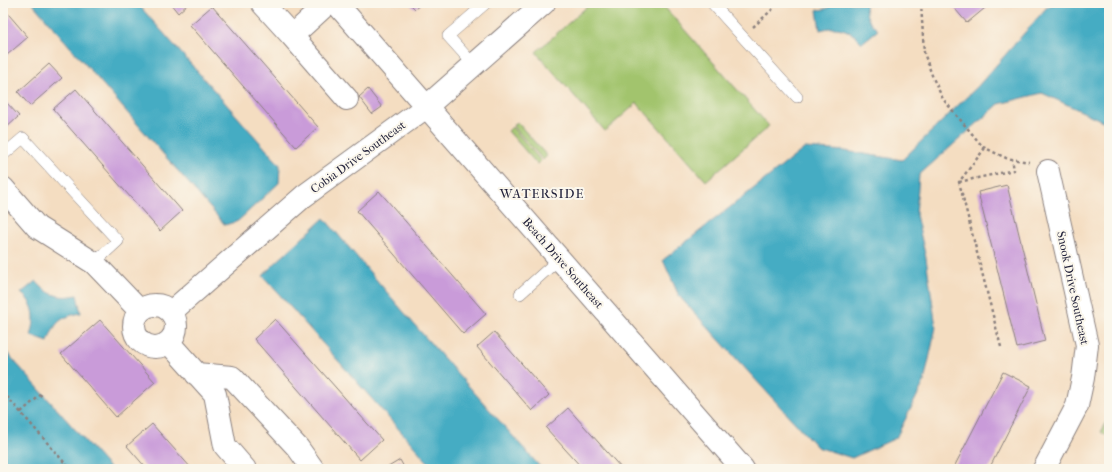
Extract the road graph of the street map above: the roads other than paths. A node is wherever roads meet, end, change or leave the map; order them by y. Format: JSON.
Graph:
{"nodes":[{"id":1,"x":262,"y":3,"type":"edge"},
{"id":2,"x":328,"y":3,"type":"edge"},
{"id":3,"x":336,"y":3,"type":"edge"},
{"id":4,"x":486,"y":3,"type":"edge"},
{"id":5,"x":544,"y":3,"type":"edge"},
{"id":6,"x":712,"y":3,"type":"edge"},
{"id":7,"x":292,"y":36,"type":"junction"},
{"id":8,"x":474,"y":65,"type":"junction"},
{"id":9,"x":797,"y":97,"type":"dead end"},
{"id":10,"x":347,"y":99,"type":"dead end"},
{"id":11,"x":426,"y":107,"type":"junction"},
{"id":12,"x":3,"y":155,"type":"edge"},
{"id":13,"x":1048,"y":171,"type":"road end"},
{"id":14,"x":3,"y":188,"type":"edge"},
{"id":15,"x":559,"y":259,"type":"junction"},
{"id":16,"x":94,"y":263,"type":"junction"},
{"id":17,"x":520,"y":294,"type":"dead end"},
{"id":18,"x":140,"y":311,"type":"junction"},
{"id":19,"x":171,"y":312,"type":"junction"},
{"id":20,"x":168,"y":343,"type":"junction"},
{"id":21,"x":196,"y":374,"type":"junction"},
{"id":22,"x":245,"y":469,"type":"edge"},
{"id":23,"x":313,"y":469,"type":"edge"},
{"id":24,"x":743,"y":469,"type":"edge"},
{"id":25,"x":1044,"y":469,"type":"edge"}],
"edges":[{"from":1,"to":7,"type":"street"},
{"from":2,"to":7,"type":"street"},
{"from":3,"to":11,"type":"street","name":"Beach Drive Southeast"},
{"from":4,"to":8,"type":"lane"},
{"from":5,"to":8,"type":"street","name":"Cobia Drive Southeast"},
{"from":6,"to":9,"type":"lane"},
{"from":7,"to":10,"type":"street"},
{"from":8,"to":11,"type":"street","name":"Cobia Drive Southeast"},
{"from":11,"to":15,"type":"street","name":"Beach Drive Southeast"},
{"from":11,"to":19,"type":"street","name":"Cobia Drive Southeast"},
{"from":12,"to":16,"type":"lane"},
{"from":13,"to":25,"type":"street","name":"Snook Drive Southeast"},
{"from":14,"to":16,"type":"street"},
{"from":15,"to":17,"type":"lane"},
{"from":15,"to":24,"type":"street","name":"Beach Drive Southeast"},
{"from":16,"to":18,"type":"street"},
{"from":18,"to":19,"type":"street"},
{"from":18,"to":20,"type":"street"},
{"from":19,"to":20,"type":"street"},
{"from":20,"to":21,"type":"street"},
{"from":21,"to":22,"type":"street"},
{"from":21,"to":23,"type":"street"}]}
